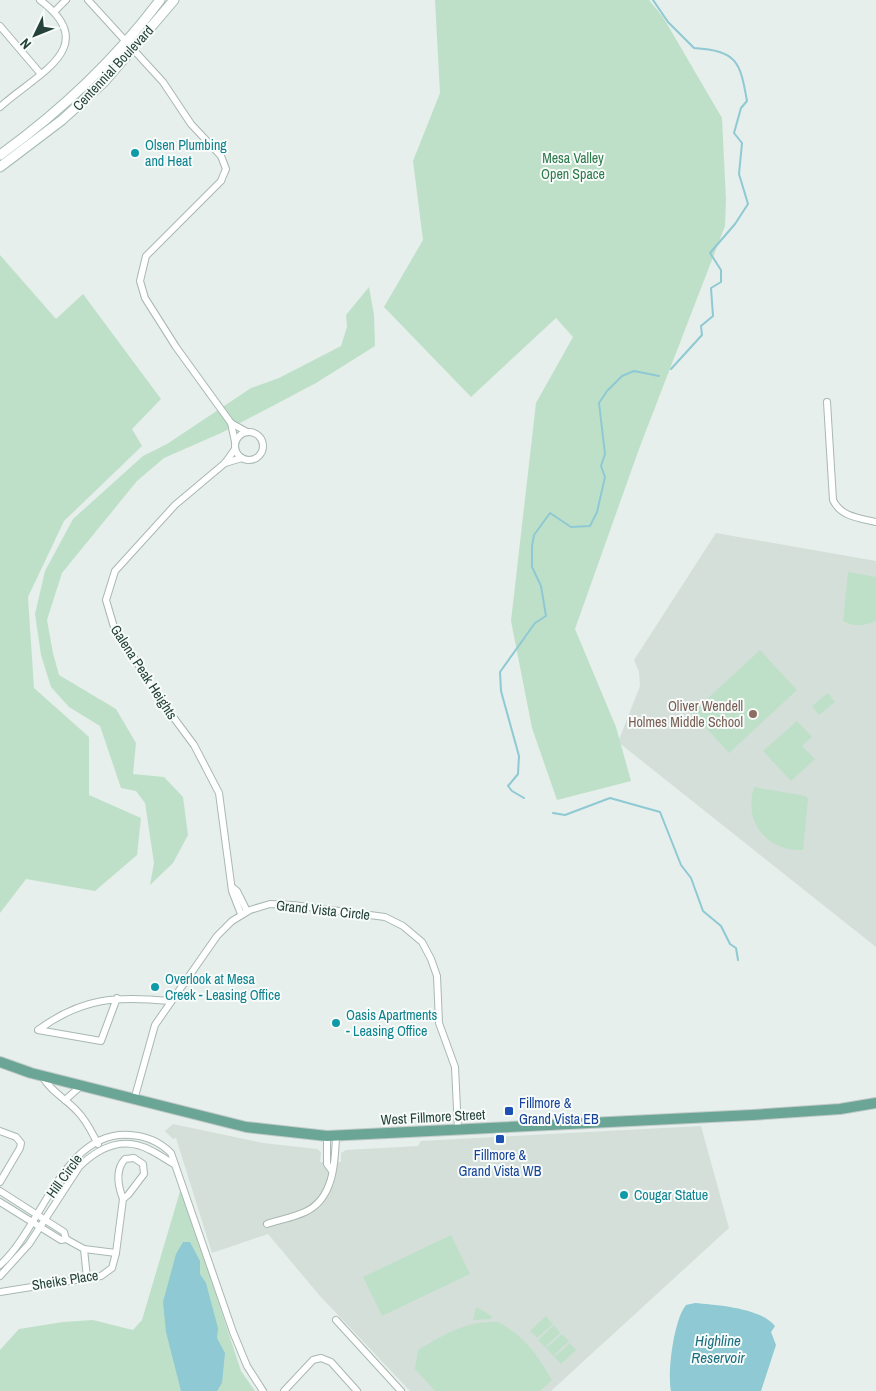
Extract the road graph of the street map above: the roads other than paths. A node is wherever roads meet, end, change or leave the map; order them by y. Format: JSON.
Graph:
{"nodes":[{"id":1,"x":40,"y":0,"type":"edge"},
{"id":2,"x":66,"y":0,"type":"edge"},
{"id":3,"x":88,"y":0,"type":"edge"},
{"id":4,"x":160,"y":0,"type":"edge"},
{"id":5,"x":174,"y":0,"type":"edge"},
{"id":6,"x":54,"y":12,"type":"junction"},
{"id":7,"x":0,"y":26,"type":"edge"},
{"id":8,"x":131,"y":45,"type":"junction"},
{"id":9,"x":40,"y":74,"type":"junction"},
{"id":10,"x":0,"y":107,"type":"edge"},
{"id":11,"x":0,"y":155,"type":"edge"},
{"id":12,"x":0,"y":167,"type":"edge"},
{"id":13,"x":827,"y":402,"type":"dead end"},
{"id":14,"x":231,"y":423,"type":"junction"},
{"id":15,"x":247,"y":432,"type":"junction"},
{"id":16,"x":235,"y":445,"type":"junction"},
{"id":17,"x":242,"y":458,"type":"junction"},
{"id":18,"x":225,"y":464,"type":"junction"},
{"id":19,"x":876,"y":522,"type":"edge"},
{"id":20,"x":244,"y":913,"type":"junction"},
{"id":21,"x":117,"y":998,"type":"junction"},
{"id":22,"x":170,"y":1001,"type":"junction"},
{"id":23,"x":0,"y":1062,"type":"edge"},
{"id":24,"x":42,"y":1076,"type":"junction"},
{"id":25,"x":81,"y":1086,"type":"junction"},
{"id":26,"x":66,"y":1100,"type":"junction"},
{"id":27,"x":134,"y":1100,"type":"junction"},
{"id":28,"x":876,"y":1103,"type":"edge"},
{"id":29,"x":458,"y":1130,"type":"junction"},
{"id":30,"x":0,"y":1131,"type":"edge"},
{"id":31,"x":332,"y":1136,"type":"junction"},
{"id":32,"x":96,"y":1142,"type":"junction"},
{"id":33,"x":101,"y":1150,"type":"junction"},
{"id":34,"x":174,"y":1164,"type":"junction"},
{"id":35,"x":0,"y":1182,"type":"edge"},
{"id":36,"x":0,"y":1192,"type":"edge"},
{"id":37,"x":123,"y":1199,"type":"junction"},
{"id":38,"x":0,"y":1202,"type":"edge"},
{"id":39,"x":37,"y":1214,"type":"junction"},
{"id":40,"x":44,"y":1219,"type":"junction"},
{"id":41,"x":32,"y":1222,"type":"junction"},
{"id":42,"x":268,"y":1224,"type":"dead end"},
{"id":43,"x":39,"y":1227,"type":"junction"},
{"id":44,"x":66,"y":1239,"type":"junction"},
{"id":45,"x":84,"y":1249,"type":"junction"},
{"id":46,"x":116,"y":1253,"type":"junction"},
{"id":47,"x":0,"y":1265,"type":"edge"},
{"id":48,"x":0,"y":1276,"type":"edge"},
{"id":49,"x":87,"y":1278,"type":"junction"},
{"id":50,"x":0,"y":1292,"type":"edge"},
{"id":51,"x":336,"y":1320,"type":"dead end"},
{"id":52,"x":263,"y":1391,"type":"edge"},
{"id":53,"x":284,"y":1391,"type":"edge"},
{"id":54,"x":357,"y":1391,"type":"edge"},
{"id":55,"x":400,"y":1391,"type":"edge"}],
"edges":[{"from":1,"to":6,"type":"street"},
{"from":2,"to":6,"type":"street"},
{"from":3,"to":8,"type":"street"},
{"from":4,"to":8,"type":"main road","name":"Centennial Boulevard"},
{"from":5,"to":8,"type":"main road","name":"Centennial Boulevard"},
{"from":6,"to":9,"type":"street"},
{"from":7,"to":9,"type":"street"},
{"from":8,"to":11,"type":"main road","name":"Centennial Boulevard"},
{"from":8,"to":12,"type":"main road","name":"Centennial Boulevard"},
{"from":8,"to":14,"type":"street"},
{"from":9,"to":10,"type":"street"},
{"from":13,"to":19,"type":"street"},
{"from":14,"to":15,"type":"street"},
{"from":14,"to":16,"type":"street"},
{"from":15,"to":16,"type":"street"},
{"from":15,"to":17,"type":"street"},
{"from":16,"to":17,"type":"street"},
{"from":16,"to":18,"type":"street"},
{"from":17,"to":18,"type":"street"},
{"from":18,"to":20,"type":"street","name":"Galena Peak Heights"},
{"from":20,"to":22,"type":"street","name":"Grand Vista Circle"},
{"from":20,"to":29,"type":"street","name":"Grand Vista Circle"},
{"from":21,"to":21,"type":"street"},
{"from":21,"to":22,"type":"street"},
{"from":22,"to":27,"type":"street","name":"Grand Vista Circle"},
{"from":23,"to":24,"type":"main road","name":"West Fillmore Street"},
{"from":24,"to":25,"type":"main road","name":"West Fillmore Street"},
{"from":24,"to":26,"type":"street"},
{"from":25,"to":26,"type":"street"},
{"from":25,"to":27,"type":"main road","name":"West Fillmore Street"},
{"from":26,"to":32,"type":"street"},
{"from":27,"to":31,"type":"main road","name":"West Fillmore Street"},
{"from":28,"to":29,"type":"main road","name":"West Fillmore Street"},
{"from":29,"to":31,"type":"main road","name":"West Fillmore Street"},
{"from":30,"to":35,"type":"street"},
{"from":31,"to":42,"type":"street"},
{"from":32,"to":33,"type":"street"},
{"from":32,"to":34,"type":"street","name":"Hill Circle"},
{"from":32,"to":39,"type":"street","name":"Hill Circle"},
{"from":33,"to":34,"type":"street","name":"Hill Circle"},
{"from":33,"to":40,"type":"street","name":"Hill Circle"},
{"from":34,"to":52,"type":"street","name":"Hill Circle"},
{"from":36,"to":39,"type":"street","name":"Sheiks Place"},
{"from":37,"to":37,"type":"street","name":"Sheiks Place"},
{"from":37,"to":46,"type":"street","name":"Sheiks Place"},
{"from":38,"to":41,"type":"street","name":"Sheiks Place"},
{"from":39,"to":40,"type":"street","name":"Sheiks Place"},
{"from":39,"to":41,"type":"street","name":"Hill Circle"},
{"from":40,"to":43,"type":"street","name":"Hill Circle"},
{"from":40,"to":44,"type":"street","name":"Sheiks Place"},
{"from":41,"to":43,"type":"street","name":"Sheiks Place"},
{"from":41,"to":47,"type":"street","name":"Hill Circle"},
{"from":43,"to":44,"type":"street","name":"Sheiks Place"},
{"from":43,"to":48,"type":"street","name":"Hill Circle"},
{"from":44,"to":45,"type":"street","name":"Sheiks Place"},
{"from":45,"to":46,"type":"street","name":"Sheiks Place"},
{"from":45,"to":49,"type":"street"},
{"from":46,"to":49,"type":"street","name":"Sheiks Place"},
{"from":49,"to":50,"type":"street","name":"Sheiks Place"},
{"from":51,"to":55,"type":"street"},
{"from":53,"to":54,"type":"street"}]}
